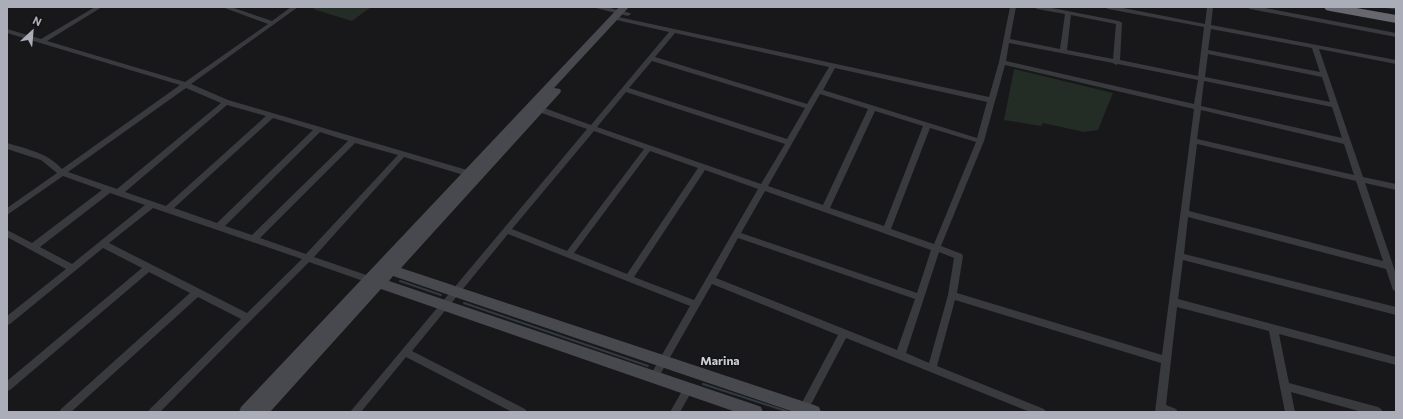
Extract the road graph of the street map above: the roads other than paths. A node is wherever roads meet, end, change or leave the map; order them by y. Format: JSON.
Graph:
{"nodes":[{"id":1,"x":99,"y":7,"type":"edge"},
{"id":2,"x":226,"y":7,"type":"edge"},
{"id":3,"x":295,"y":7,"type":"edge"},
{"id":4,"x":598,"y":7,"type":"edge"},
{"id":5,"x":1013,"y":7,"type":"edge"},
{"id":6,"x":1037,"y":7,"type":"edge"},
{"id":7,"x":1108,"y":7,"type":"edge"},
{"id":8,"x":1210,"y":7,"type":"edge"},
{"id":9,"x":1250,"y":7,"type":"edge"},
{"id":10,"x":1330,"y":7,"type":"edge"},
{"id":11,"x":1360,"y":7,"type":"edge"},
{"id":12,"x":623,"y":13,"type":"edge"},
{"id":13,"x":1068,"y":13,"type":"junction"},
{"id":14,"x":1396,"y":14,"type":"edge"},
{"id":15,"x":1396,"y":19,"type":"edge"},
{"id":16,"x":272,"y":23,"type":"junction"},
{"id":17,"x":1207,"y":26,"type":"junction"},
{"id":18,"x":7,"y":31,"type":"edge"},
{"id":19,"x":673,"y":31,"type":"junction"},
{"id":20,"x":1396,"y":35,"type":"edge"},
{"id":21,"x":1006,"y":40,"type":"junction"},
{"id":22,"x":42,"y":41,"type":"junction"},
{"id":23,"x":1315,"y":46,"type":"junction"},
{"id":24,"x":1204,"y":51,"type":"junction"},
{"id":25,"x":1063,"y":52,"type":"junction"},
{"id":26,"x":650,"y":58,"type":"junction"},
{"id":27,"x":1002,"y":62,"type":"junction"},
{"id":28,"x":1116,"y":62,"type":"junction"},
{"id":29,"x":1396,"y":62,"type":"edge"},
{"id":30,"x":833,"y":66,"type":"junction"},
{"id":31,"x":1324,"y":75,"type":"junction"},
{"id":32,"x":1201,"y":79,"type":"junction"},
{"id":33,"x":186,"y":85,"type":"junction"},
{"id":34,"x":625,"y":88,"type":"junction"},
{"id":35,"x":818,"y":91,"type":"junction"},
{"id":36,"x":991,"y":100,"type":"junction"},
{"id":37,"x":226,"y":102,"type":"junction"},
{"id":38,"x":1334,"y":105,"type":"junction"},
{"id":39,"x":809,"y":107,"type":"junction"},
{"id":40,"x":535,"y":108,"type":"junction"},
{"id":41,"x":1197,"y":108,"type":"junction"},
{"id":42,"x":872,"y":109,"type":"junction"},
{"id":43,"x":272,"y":116,"type":"junction"},
{"id":44,"x":927,"y":126,"type":"junction"},
{"id":45,"x":592,"y":128,"type":"junction"},
{"id":46,"x":319,"y":129,"type":"junction"},
{"id":47,"x":354,"y":139,"type":"junction"},
{"id":48,"x":980,"y":141,"type":"junction"},
{"id":49,"x":1193,"y":141,"type":"junction"},
{"id":50,"x":788,"y":142,"type":"junction"},
{"id":51,"x":1347,"y":142,"type":"junction"},
{"id":52,"x":7,"y":146,"type":"edge"},
{"id":53,"x":649,"y":148,"type":"junction"},
{"id":54,"x":403,"y":154,"type":"junction"},
{"id":55,"x":703,"y":166,"type":"junction"},
{"id":56,"x":62,"y":173,"type":"junction"},
{"id":57,"x":467,"y":173,"type":"junction"},
{"id":58,"x":1359,"y":179,"type":"junction"},
{"id":59,"x":762,"y":187,"type":"junction"},
{"id":60,"x":1396,"y":187,"type":"edge"},
{"id":61,"x":109,"y":189,"type":"junction"},
{"id":62,"x":119,"y":192,"type":"junction"},
{"id":63,"x":152,"y":204,"type":"junction"},
{"id":64,"x":168,"y":209,"type":"junction"},
{"id":65,"x":825,"y":209,"type":"junction"},
{"id":66,"x":7,"y":212,"type":"edge"},
{"id":67,"x":1184,"y":213,"type":"junction"},
{"id":68,"x":219,"y":227,"type":"junction"},
{"id":69,"x":506,"y":230,"type":"junction"},
{"id":70,"x":886,"y":231,"type":"junction"},
{"id":71,"x":7,"y":233,"type":"edge"},
{"id":72,"x":736,"y":234,"type":"junction"},
{"id":73,"x":254,"y":239,"type":"junction"},
{"id":74,"x":103,"y":244,"type":"junction"},
{"id":75,"x":33,"y":247,"type":"junction"},
{"id":76,"x":936,"y":248,"type":"junction"},
{"id":77,"x":569,"y":254,"type":"junction"},
{"id":78,"x":1179,"y":256,"type":"junction"},
{"id":79,"x":308,"y":258,"type":"junction"},
{"id":80,"x":1389,"y":266,"type":"junction"},
{"id":81,"x":149,"y":267,"type":"junction"},
{"id":82,"x":72,"y":268,"type":"junction"},
{"id":83,"x":386,"y":268,"type":"junction"},
{"id":84,"x":629,"y":278,"type":"junction"},
{"id":85,"x":710,"y":279,"type":"junction"},
{"id":86,"x":374,"y":281,"type":"junction"},
{"id":87,"x":1396,"y":287,"type":"edge"},
{"id":88,"x":456,"y":291,"type":"junction"},
{"id":89,"x":197,"y":292,"type":"junction"},
{"id":90,"x":952,"y":295,"type":"junction"},
{"id":91,"x":919,"y":297,"type":"junction"},
{"id":92,"x":1174,"y":302,"type":"junction"},
{"id":93,"x":444,"y":305,"type":"junction"},
{"id":94,"x":696,"y":305,"type":"junction"},
{"id":95,"x":1396,"y":311,"type":"edge"},
{"id":96,"x":248,"y":318,"type":"junction"},
{"id":97,"x":7,"y":320,"type":"edge"},
{"id":98,"x":1274,"y":328,"type":"junction"},
{"id":99,"x":844,"y":333,"type":"junction"},
{"id":100,"x":405,"y":352,"type":"junction"},
{"id":101,"x":900,"y":356,"type":"junction"},
{"id":102,"x":1167,"y":361,"type":"junction"},
{"id":103,"x":1396,"y":361,"type":"edge"},
{"id":104,"x":663,"y":362,"type":"junction"},
{"id":105,"x":932,"y":369,"type":"junction"},
{"id":106,"x":654,"y":377,"type":"junction"},
{"id":107,"x":7,"y":386,"type":"edge"},
{"id":108,"x":1285,"y":386,"type":"junction"},
{"id":109,"x":688,"y":389,"type":"junction"},
{"id":110,"x":1161,"y":410,"type":"edge"},
{"id":111,"x":806,"y":411,"type":"edge"},
{"id":112,"x":64,"y":412,"type":"edge"},
{"id":113,"x":152,"y":412,"type":"edge"},
{"id":114,"x":246,"y":412,"type":"edge"},
{"id":115,"x":260,"y":412,"type":"edge"},
{"id":116,"x":355,"y":412,"type":"edge"},
{"id":117,"x":522,"y":412,"type":"edge"},
{"id":118,"x":675,"y":412,"type":"edge"},
{"id":119,"x":756,"y":412,"type":"edge"},
{"id":120,"x":1041,"y":412,"type":"edge"},
{"id":121,"x":1173,"y":412,"type":"edge"},
{"id":122,"x":1290,"y":412,"type":"edge"},
{"id":123,"x":1378,"y":412,"type":"edge"}],
"edges":[{"from":1,"to":22,"type":"street"},
{"from":2,"to":16,"type":"street"},
{"from":3,"to":16,"type":"street"},
{"from":4,"to":12,"type":"street"},
{"from":5,"to":21,"type":"street"},
{"from":6,"to":13,"type":"street"},
{"from":7,"to":17,"type":"street"},
{"from":8,"to":17,"type":"street"},
{"from":9,"to":20,"type":"street"},
{"from":10,"to":15,"type":"highway"},
{"from":11,"to":14,"type":"highway"},
{"from":12,"to":19,"type":"street"},
{"from":12,"to":40,"type":"street"},
{"from":13,"to":25,"type":"street"},
{"from":13,"to":28,"type":"street"},
{"from":16,"to":33,"type":"street"},
{"from":17,"to":23,"type":"street"},
{"from":17,"to":24,"type":"street"},
{"from":18,"to":22,"type":"street"},
{"from":19,"to":26,"type":"street"},
{"from":19,"to":30,"type":"street"},
{"from":21,"to":25,"type":"street"},
{"from":21,"to":27,"type":"street"},
{"from":22,"to":33,"type":"street"},
{"from":23,"to":29,"type":"street"},
{"from":23,"to":31,"type":"street"},
{"from":24,"to":31,"type":"street"},
{"from":24,"to":32,"type":"street"},
{"from":25,"to":28,"type":"street"},
{"from":26,"to":34,"type":"street"},
{"from":26,"to":39,"type":"street"},
{"from":27,"to":36,"type":"street"},
{"from":27,"to":41,"type":"street"},
{"from":28,"to":32,"type":"street"},
{"from":30,"to":35,"type":"street"},
{"from":30,"to":36,"type":"street"},
{"from":31,"to":38,"type":"street"},
{"from":32,"to":38,"type":"street"},
{"from":32,"to":41,"type":"street"},
{"from":33,"to":37,"type":"street"},
{"from":33,"to":56,"type":"street"},
{"from":34,"to":45,"type":"street"},
{"from":34,"to":50,"type":"street"},
{"from":35,"to":39,"type":"street"},
{"from":35,"to":42,"type":"street"},
{"from":36,"to":48,"type":"street"},
{"from":37,"to":43,"type":"street"},
{"from":37,"to":62,"type":"street"},
{"from":38,"to":51,"type":"street"},
{"from":39,"to":50,"type":"street"},
{"from":40,"to":45,"type":"street"},
{"from":40,"to":57,"type":"street"},
{"from":40,"to":83,"type":"street"},
{"from":41,"to":49,"type":"street"},
{"from":41,"to":51,"type":"street"},
{"from":42,"to":44,"type":"street"},
{"from":42,"to":65,"type":"street"},
{"from":43,"to":46,"type":"street"},
{"from":43,"to":64,"type":"street"},
{"from":44,"to":48,"type":"street"},
{"from":44,"to":70,"type":"street"},
{"from":45,"to":53,"type":"street"},
{"from":45,"to":69,"type":"street"},
{"from":46,"to":47,"type":"street"},
{"from":46,"to":68,"type":"street"},
{"from":47,"to":54,"type":"street"},
{"from":47,"to":73,"type":"street"},
{"from":48,"to":76,"type":"street"},
{"from":49,"to":58,"type":"street"},
{"from":49,"to":67,"type":"street"},
{"from":50,"to":59,"type":"street"},
{"from":51,"to":58,"type":"street"},
{"from":52,"to":56,"type":"street"},
{"from":53,"to":55,"type":"street"},
{"from":53,"to":77,"type":"street"},
{"from":54,"to":57,"type":"street"},
{"from":54,"to":79,"type":"street"},
{"from":55,"to":59,"type":"street"},
{"from":55,"to":84,"type":"street"},
{"from":56,"to":61,"type":"street"},
{"from":56,"to":66,"type":"street"},
{"from":57,"to":83,"type":"street"},
{"from":58,"to":60,"type":"street"},
{"from":58,"to":80,"type":"street"},
{"from":59,"to":65,"type":"street"},
{"from":59,"to":72,"type":"street"},
{"from":61,"to":62,"type":"street"},
{"from":61,"to":75,"type":"street"},
{"from":62,"to":63,"type":"street"},
{"from":63,"to":64,"type":"street"},
{"from":63,"to":74,"type":"street"},
{"from":64,"to":68,"type":"street"},
{"from":65,"to":70,"type":"street"},
{"from":67,"to":78,"type":"street"},
{"from":67,"to":80,"type":"street"},
{"from":68,"to":73,"type":"street"},
{"from":69,"to":77,"type":"street"},
{"from":69,"to":88,"type":"street"},
{"from":70,"to":76,"type":"street"},
{"from":71,"to":75,"type":"street"},
{"from":72,"to":85,"type":"street"},
{"from":72,"to":91,"type":"street"},
{"from":73,"to":79,"type":"street"},
{"from":74,"to":81,"type":"street"},
{"from":74,"to":82,"type":"street"},
{"from":75,"to":82,"type":"street"},
{"from":76,"to":90,"type":"street"},
{"from":76,"to":91,"type":"street"},
{"from":77,"to":84,"type":"street"},
{"from":78,"to":92,"type":"street"},
{"from":78,"to":95,"type":"street"},
{"from":79,"to":86,"type":"street"},
{"from":79,"to":96,"type":"street"},
{"from":80,"to":87,"type":"street"},
{"from":81,"to":89,"type":"street"},
{"from":81,"to":107,"type":"street"},
{"from":82,"to":97,"type":"street"},
{"from":83,"to":86,"type":"street"},
{"from":83,"to":88,"type":"street"},
{"from":84,"to":94,"type":"street"},
{"from":85,"to":94,"type":"street"},
{"from":85,"to":99,"type":"street"},
{"from":86,"to":93,"type":"street"},
{"from":86,"to":114,"type":"street"},
{"from":86,"to":115,"type":"street"},
{"from":88,"to":93,"type":"street"},
{"from":88,"to":104,"type":"street"},
{"from":89,"to":96,"type":"street"},
{"from":89,"to":112,"type":"street"},
{"from":90,"to":102,"type":"street"},
{"from":90,"to":105,"type":"street"},
{"from":91,"to":101,"type":"street"},
{"from":92,"to":98,"type":"street"},
{"from":92,"to":102,"type":"street"},
{"from":93,"to":100,"type":"street"},
{"from":93,"to":106,"type":"street"},
{"from":94,"to":104,"type":"street"},
{"from":96,"to":113,"type":"street"},
{"from":98,"to":103,"type":"street"},
{"from":98,"to":108,"type":"street"},
{"from":99,"to":101,"type":"street"},
{"from":99,"to":111,"type":"street"},
{"from":100,"to":116,"type":"street"},
{"from":100,"to":117,"type":"street"},
{"from":101,"to":105,"type":"street"},
{"from":102,"to":110,"type":"street"},
{"from":104,"to":106,"type":"street"},
{"from":104,"to":111,"type":"street"},
{"from":105,"to":120,"type":"street"},
{"from":106,"to":109,"type":"street"},
{"from":108,"to":122,"type":"street"},
{"from":108,"to":123,"type":"street"},
{"from":109,"to":118,"type":"street"},
{"from":109,"to":119,"type":"street"},
{"from":110,"to":121,"type":"street"}]}
